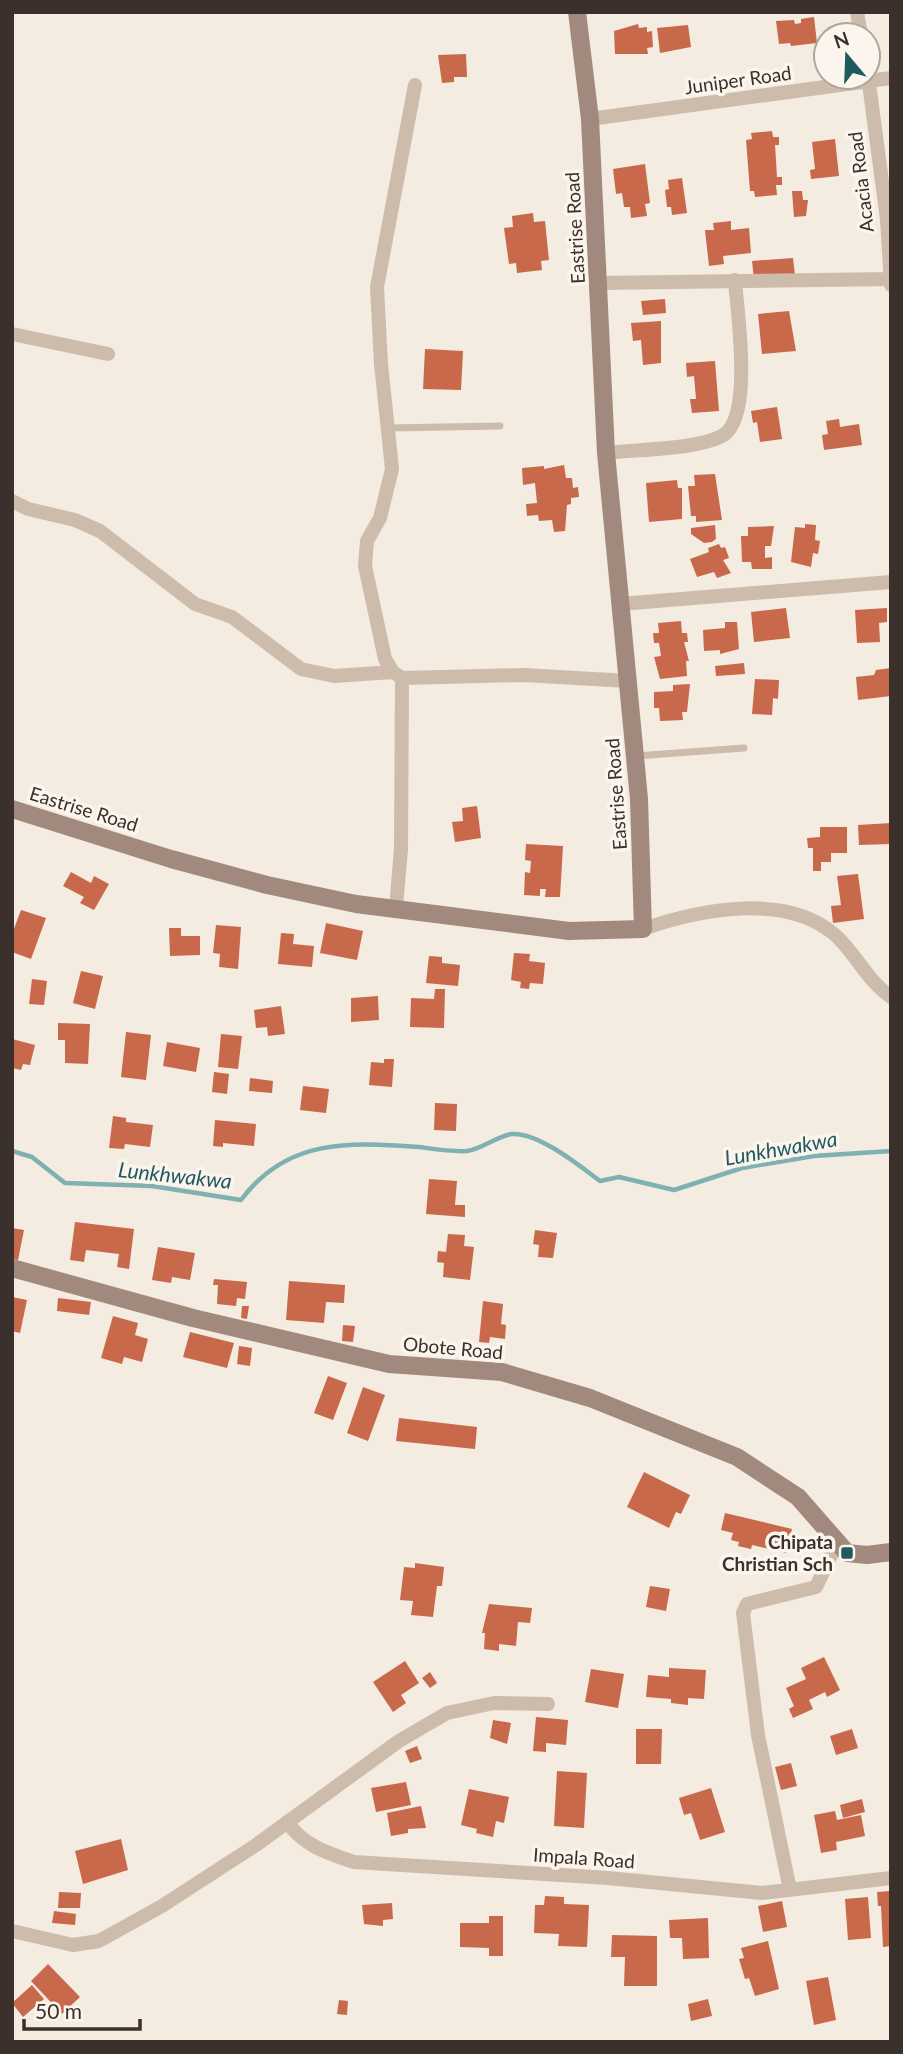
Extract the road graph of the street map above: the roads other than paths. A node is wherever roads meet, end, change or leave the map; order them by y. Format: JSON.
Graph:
{"nodes":[{"id":1,"x":577,"y":12,"type":"edge"},
{"id":2,"x":415,"y":85,"type":"dead end"},
{"id":3,"x":812,"y":87,"type":"edge"},
{"id":4,"x":871,"y":91,"type":"edge"},
{"id":5,"x":590,"y":119,"type":"junction"},
{"id":6,"x":735,"y":280,"type":"junction"},
{"id":7,"x":890,"y":281,"type":"edge"},
{"id":8,"x":599,"y":283,"type":"junction"},
{"id":9,"x":12,"y":334,"type":"edge"},
{"id":10,"x":108,"y":354,"type":"dead end"},
{"id":11,"x":500,"y":426,"type":"dead end"},
{"id":12,"x":389,"y":428,"type":"junction"},
{"id":13,"x":606,"y":453,"type":"junction"},
{"id":14,"x":12,"y":501,"type":"edge"},
{"id":15,"x":891,"y":582,"type":"edge"},
{"id":16,"x":620,"y":604,"type":"junction"},
{"id":17,"x":397,"y":675,"type":"junction"},
{"id":18,"x":628,"y":681,"type":"junction"},
{"id":19,"x":744,"y":748,"type":"dead end"},
{"id":20,"x":635,"y":757,"type":"junction"},
{"id":21,"x":12,"y":809,"type":"edge"},
{"id":22,"x":396,"y":907,"type":"junction"},
{"id":23,"x":643,"y":929,"type":"junction"},
{"id":24,"x":891,"y":997,"type":"edge"},
{"id":25,"x":12,"y":1268,"type":"edge"},
{"id":26,"x":837,"y":1543,"type":"junction"},
{"id":27,"x":891,"y":1552,"type":"edge"},
{"id":28,"x":548,"y":1704,"type":"dead end"},
{"id":29,"x":287,"y":1822,"type":"junction"},
{"id":30,"x":891,"y":1878,"type":"edge"},
{"id":31,"x":790,"y":1890,"type":"junction"},
{"id":32,"x":12,"y":1931,"type":"edge"}],
"edges":[{"from":1,"to":5,"type":"street","name":"Eastrise Road"},
{"from":2,"to":12,"type":"street"},
{"from":3,"to":5,"type":"street","name":"Juniper Road"},
{"from":4,"to":7,"type":"street","name":"Acacia Road"},
{"from":5,"to":8,"type":"street","name":"Eastrise Road"},
{"from":6,"to":7,"type":"street"},
{"from":6,"to":8,"type":"street"},
{"from":6,"to":13,"type":"street"},
{"from":8,"to":13,"type":"street","name":"Eastrise Road"},
{"from":9,"to":10,"type":"street"},
{"from":11,"to":12,"type":"lane"},
{"from":12,"to":17,"type":"street"},
{"from":13,"to":16,"type":"street","name":"Eastrise Road"},
{"from":14,"to":17,"type":"street"},
{"from":15,"to":16,"type":"street"},
{"from":16,"to":18,"type":"street","name":"Eastrise Road"},
{"from":17,"to":18,"type":"street"},
{"from":17,"to":22,"type":"street"},
{"from":18,"to":20,"type":"street","name":"Eastrise Road"},
{"from":19,"to":20,"type":"lane"},
{"from":20,"to":23,"type":"street","name":"Eastrise Road"},
{"from":21,"to":22,"type":"street","name":"Eastrise Road"},
{"from":22,"to":23,"type":"street","name":"Eastrise Road"},
{"from":23,"to":24,"type":"street"},
{"from":25,"to":26,"type":"street","name":"Obote Road"},
{"from":26,"to":27,"type":"street","name":"Obote Road"},
{"from":26,"to":31,"type":"street"},
{"from":28,"to":29,"type":"street"},
{"from":29,"to":31,"type":"street","name":"Impala Road"},
{"from":29,"to":32,"type":"street"},
{"from":30,"to":31,"type":"street","name":"Impala Road"}]}
